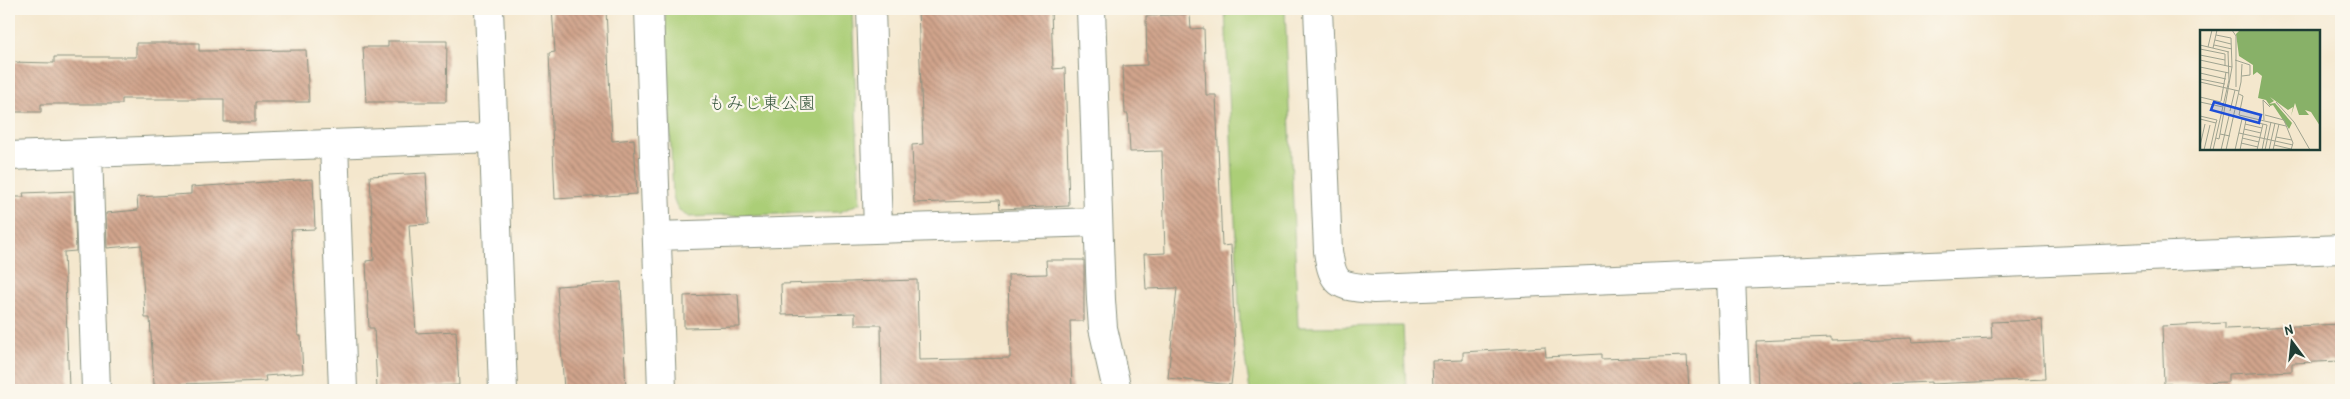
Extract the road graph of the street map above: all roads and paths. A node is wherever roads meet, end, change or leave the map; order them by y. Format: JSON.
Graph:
{"nodes":[{"id":1,"x":489,"y":9,"type":"edge"},
{"id":2,"x":649,"y":9,"type":"edge"},
{"id":3,"x":871,"y":9,"type":"edge"},
{"id":4,"x":1091,"y":9,"type":"edge"},
{"id":5,"x":1318,"y":9,"type":"edge"},
{"id":6,"x":493,"y":138,"type":"junction"},
{"id":7,"x":334,"y":144,"type":"junction"},
{"id":8,"x":88,"y":153,"type":"junction"},
{"id":9,"x":9,"y":156,"type":"edge"},
{"id":10,"x":1098,"y":222,"type":"junction"},
{"id":11,"x":878,"y":229,"type":"junction"},
{"id":12,"x":657,"y":236,"type":"junction"},
{"id":13,"x":2341,"y":249,"type":"edge"},
{"id":14,"x":1731,"y":275,"type":"junction"},
{"id":15,"x":96,"y":390,"type":"edge"},
{"id":16,"x":343,"y":390,"type":"edge"},
{"id":17,"x":503,"y":390,"type":"edge"},
{"id":18,"x":662,"y":390,"type":"edge"},
{"id":19,"x":1117,"y":390,"type":"edge"},
{"id":20,"x":1735,"y":390,"type":"edge"}],
"edges":[{"from":1,"to":6,"type":"street"},
{"from":2,"to":12,"type":"street"},
{"from":3,"to":11,"type":"street"},
{"from":4,"to":10,"type":"street"},
{"from":5,"to":14,"type":"street"},
{"from":6,"to":7,"type":"street"},
{"from":6,"to":17,"type":"street"},
{"from":7,"to":8,"type":"street"},
{"from":7,"to":16,"type":"street"},
{"from":8,"to":9,"type":"street"},
{"from":8,"to":15,"type":"street"},
{"from":10,"to":11,"type":"street"},
{"from":10,"to":19,"type":"street"},
{"from":11,"to":12,"type":"street"},
{"from":12,"to":18,"type":"street"},
{"from":13,"to":14,"type":"street"},
{"from":14,"to":20,"type":"street"}]}
